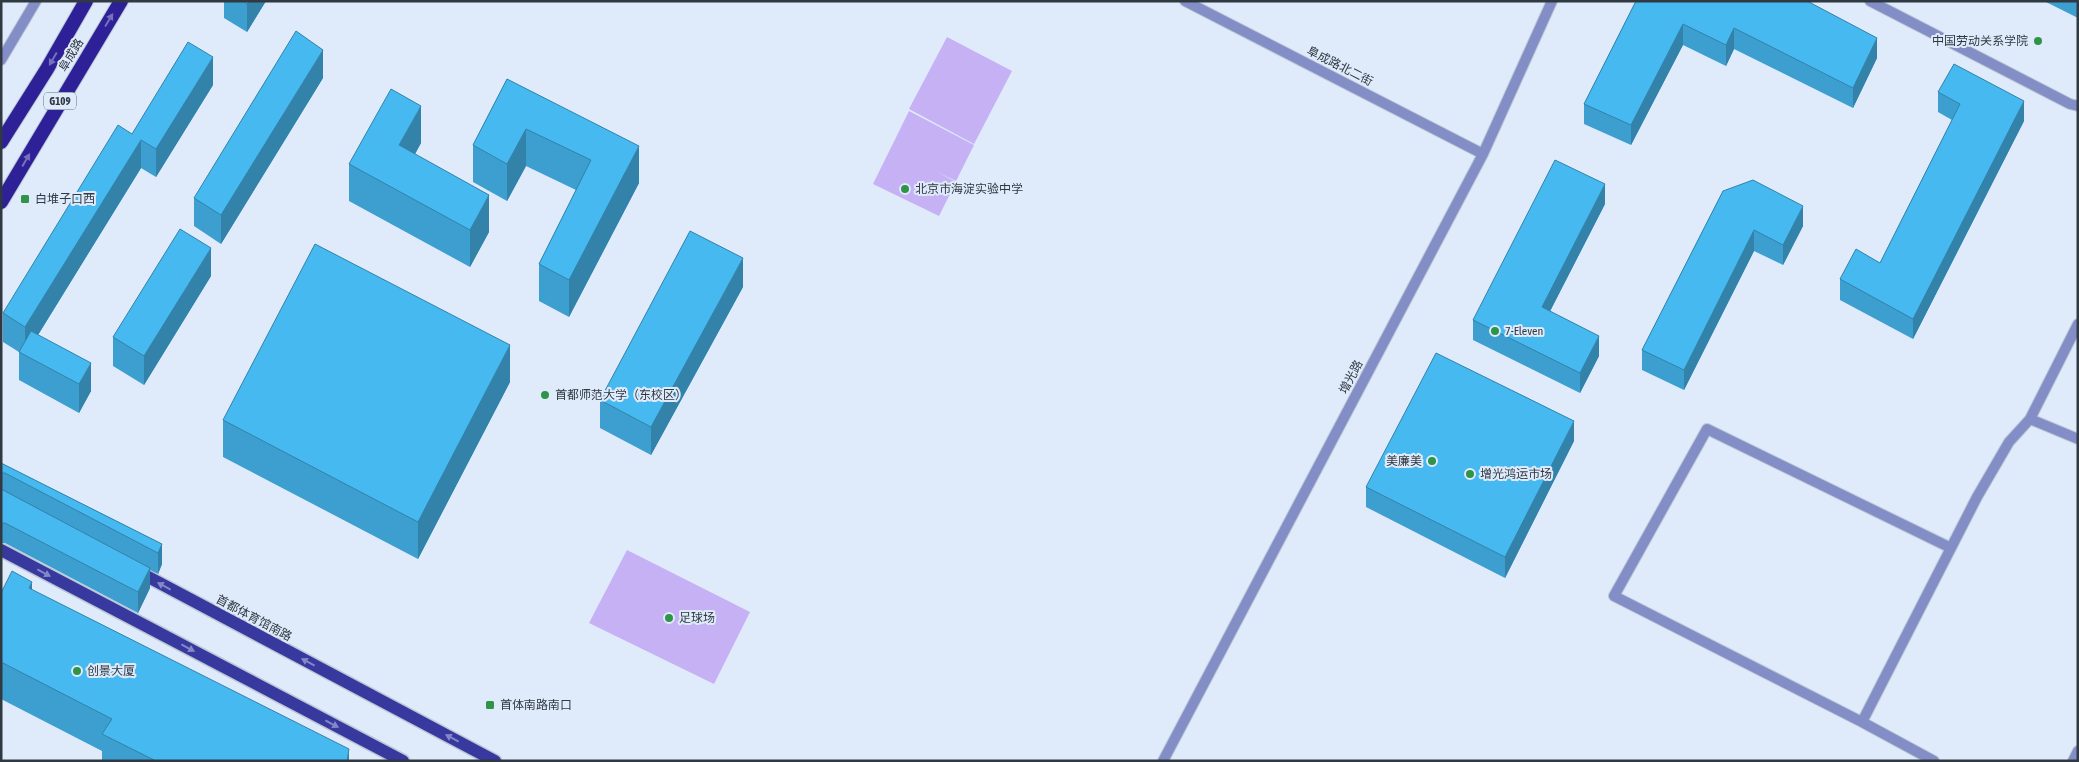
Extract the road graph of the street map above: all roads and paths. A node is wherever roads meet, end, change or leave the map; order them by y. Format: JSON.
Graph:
{"nodes":[{"id":1,"x":36,"y":1,"type":"edge"},
{"id":2,"x":86,"y":1,"type":"edge"},
{"id":3,"x":121,"y":1,"type":"edge"},
{"id":4,"x":1185,"y":1,"type":"edge"},
{"id":5,"x":1552,"y":1,"type":"edge"},
{"id":6,"x":1870,"y":1,"type":"edge"},
{"id":7,"x":1,"y":60,"type":"edge"},
{"id":8,"x":2075,"y":107,"type":"edge"},
{"id":9,"x":1,"y":142,"type":"edge"},
{"id":10,"x":1483,"y":154,"type":"junction"},
{"id":11,"x":1,"y":202,"type":"edge"},
{"id":12,"x":2078,"y":324,"type":"edge"},
{"id":13,"x":2030,"y":419,"type":"junction"},
{"id":14,"x":2078,"y":439,"type":"edge"},
{"id":15,"x":1951,"y":548,"type":"junction"},
{"id":16,"x":1,"y":550,"type":"edge"},
{"id":17,"x":123,"y":564,"type":"edge"},
{"id":18,"x":1862,"y":722,"type":"junction"},
{"id":19,"x":2078,"y":750,"type":"edge"},
{"id":20,"x":403,"y":761,"type":"edge"},
{"id":21,"x":495,"y":761,"type":"edge"},
{"id":22,"x":1163,"y":761,"type":"edge"},
{"id":23,"x":1934,"y":761,"type":"edge"},
{"id":24,"x":2073,"y":761,"type":"edge"}],
"edges":[{"from":1,"to":7,"type":"street"},
{"from":2,"to":9,"type":"highway","name":"阜成路","number":"G109","one_way":true},
{"from":11,"to":3,"type":"highway","name":"阜成路","number":"G109","one_way":true},
{"from":4,"to":10,"type":"street","name":"阜成路北二街"},
{"from":5,"to":10,"type":"street","name":"增光路"},
{"from":6,"to":8,"type":"street"},
{"from":10,"to":22,"type":"street","name":"增光路"},
{"from":12,"to":13,"type":"street"},
{"from":13,"to":14,"type":"street"},
{"from":13,"to":15,"type":"street"},
{"from":15,"to":18,"type":"street"},
{"from":15,"to":18,"type":"street"},
{"from":16,"to":20,"type":"main road","one_way":true},
{"from":21,"to":17,"type":"main road","name":"首都体育馆南路","one_way":true},
{"from":18,"to":23,"type":"street"},
{"from":19,"to":24,"type":"street"}]}
